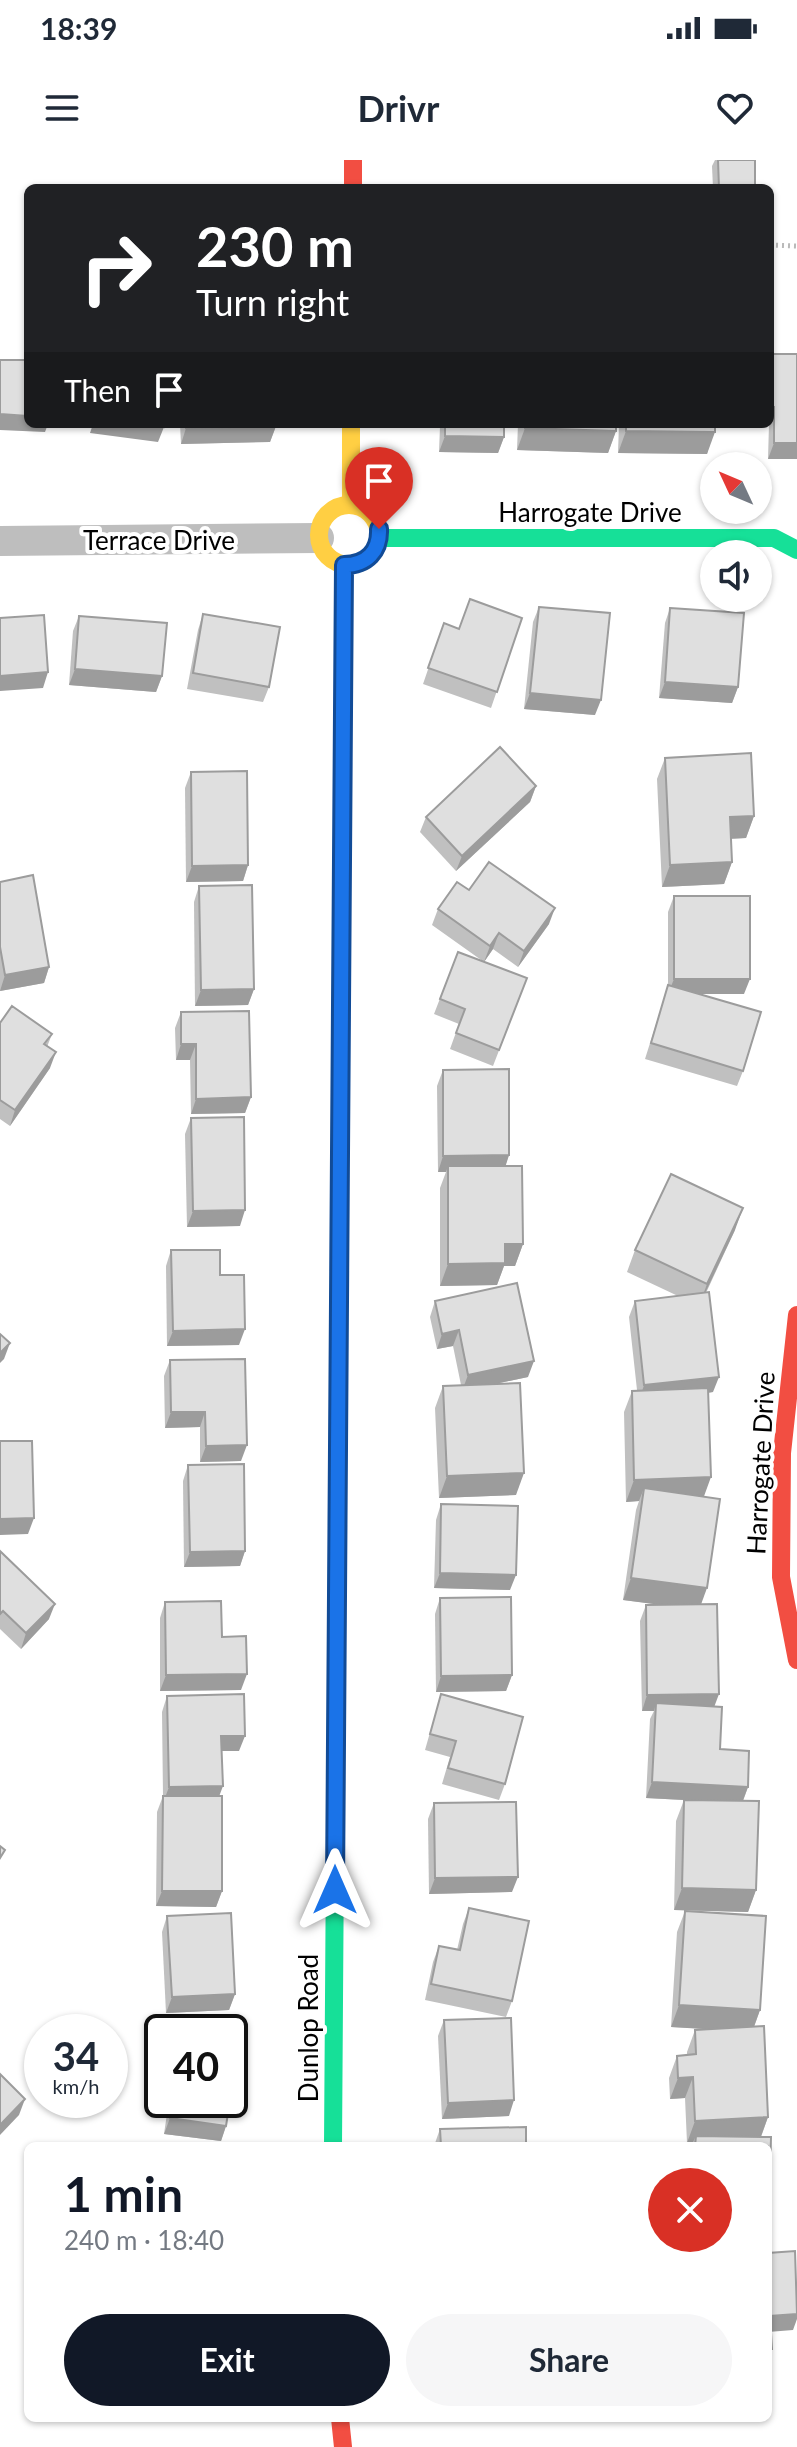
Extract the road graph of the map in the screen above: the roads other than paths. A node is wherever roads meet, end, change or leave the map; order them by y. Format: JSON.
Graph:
{"nodes":[{"id":1,"x":353,"y":160,"type":"edge"},
{"id":2,"x":353,"y":184,"type":"edge"},
{"id":3,"x":351,"y":428,"type":"edge"},
{"id":4,"x":351,"y":505,"type":"junction"},
{"id":5,"x":319,"y":538,"type":"junction"},
{"id":6,"x":379,"y":538,"type":"junction"},
{"id":7,"x":0,"y":541,"type":"edge"},
{"id":8,"x":797,"y":550,"type":"edge"},
{"id":9,"x":344,"y":565,"type":"junction"},
{"id":10,"x":797,"y":1315,"type":"edge"},
{"id":11,"x":797,"y":1660,"type":"edge"},
{"id":12,"x":333,"y":2142,"type":"edge"},
{"id":13,"x":340,"y":2422,"type":"edge"},
{"id":14,"x":343,"y":2447,"type":"edge"}],
"edges":[{"from":1,"to":2,"type":"street"},
{"from":3,"to":4,"type":"street"},
{"from":4,"to":5,"type":"street"},
{"from":4,"to":6,"type":"street"},
{"from":5,"to":7,"type":"street","name":"Terrace Drive"},
{"from":5,"to":9,"type":"street"},
{"from":6,"to":8,"type":"street","name":"Harrogate Drive"},
{"from":6,"to":9,"type":"street"},
{"from":9,"to":12,"type":"street","name":"Dunlop Road"},
{"from":10,"to":11,"type":"street","name":"Harrogate Drive"},
{"from":13,"to":14,"type":"street"}]}
